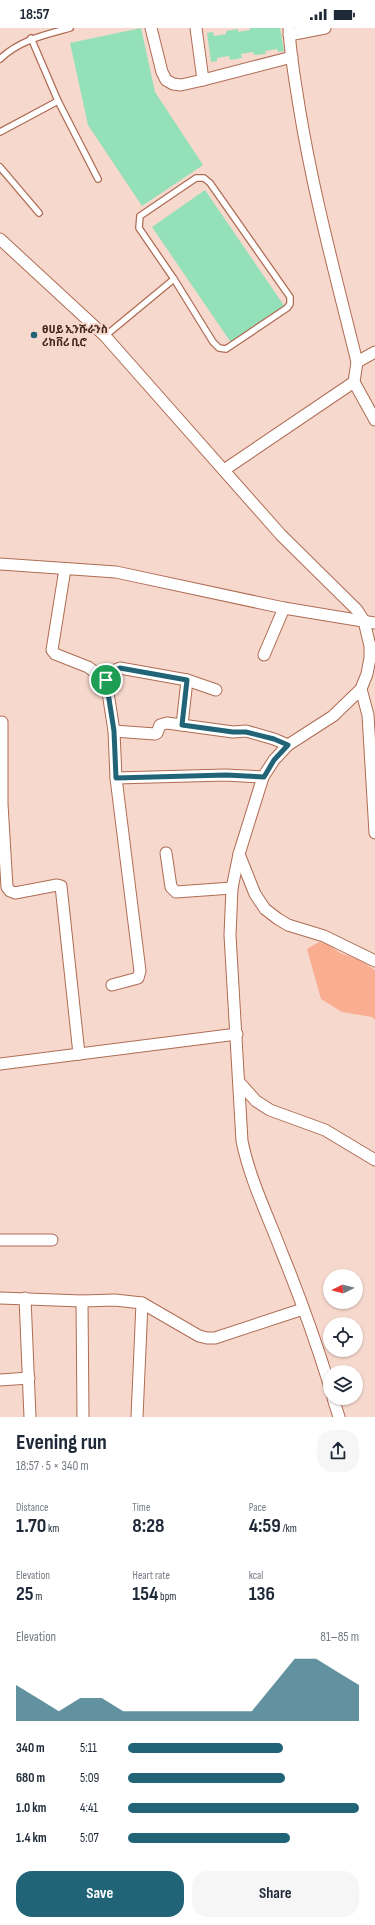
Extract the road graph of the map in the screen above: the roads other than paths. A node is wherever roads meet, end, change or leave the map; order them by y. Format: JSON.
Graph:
{"nodes":[{"id":1,"x":70,"y":28,"type":"edge"},
{"id":2,"x":151,"y":28,"type":"edge"},
{"id":3,"x":196,"y":28,"type":"edge"},
{"id":4,"x":326,"y":28,"type":"edge"},
{"id":5,"x":289,"y":32,"type":"edge"},
{"id":6,"x":31,"y":38,"type":"junction"},
{"id":7,"x":292,"y":57,"type":"junction"},
{"id":8,"x":0,"y":59,"type":"edge"},
{"id":9,"x":203,"y":80,"type":"junction"},
{"id":10,"x":58,"y":101,"type":"junction"},
{"id":11,"x":0,"y":132,"type":"edge"},
{"id":12,"x":0,"y":167,"type":"edge"},
{"id":13,"x":98,"y":180,"type":"dead end"},
{"id":14,"x":39,"y":213,"type":"dead end"},
{"id":15,"x":0,"y":239,"type":"edge"},
{"id":16,"x":174,"y":279,"type":"junction"},
{"id":17,"x":106,"y":336,"type":"junction"},
{"id":18,"x":375,"y":352,"type":"edge"},
{"id":19,"x":357,"y":362,"type":"junction"},
{"id":20,"x":354,"y":382,"type":"junction"},
{"id":21,"x":375,"y":420,"type":"edge"},
{"id":22,"x":224,"y":470,"type":"junction"},
{"id":23,"x":0,"y":564,"type":"edge"},
{"id":24,"x":64,"y":569,"type":"junction"},
{"id":25,"x":284,"y":608,"type":"junction"},
{"id":26,"x":369,"y":622,"type":"edge"},
{"id":27,"x":264,"y":655,"type":"dead end"},
{"id":28,"x":106,"y":680,"type":"junction"},
{"id":29,"x":187,"y":680,"type":"junction"},
{"id":30,"x":361,"y":689,"type":"junction"},
{"id":31,"x":216,"y":690,"type":"dead end"},
{"id":32,"x":372,"y":716,"type":"edge"},
{"id":33,"x":2,"y":722,"type":"dead end"},
{"id":34,"x":182,"y":725,"type":"junction"},
{"id":35,"x":114,"y":731,"type":"junction"},
{"id":36,"x":288,"y":745,"type":"junction"},
{"id":37,"x":264,"y":777,"type":"junction"},
{"id":38,"x":116,"y":778,"type":"junction"},
{"id":39,"x":1,"y":804,"type":"edge"},
{"id":40,"x":375,"y":833,"type":"edge"},
{"id":41,"x":166,"y":853,"type":"dead end"},
{"id":42,"x":239,"y":854,"type":"junction"},
{"id":43,"x":232,"y":888,"type":"junction"},
{"id":44,"x":375,"y":961,"type":"edge"},
{"id":45,"x":112,"y":985,"type":"dead end"},
{"id":46,"x":237,"y":1034,"type":"junction"},
{"id":47,"x":79,"y":1054,"type":"junction"},
{"id":48,"x":0,"y":1064,"type":"edge"},
{"id":49,"x":239,"y":1082,"type":"junction"},
{"id":50,"x":375,"y":1160,"type":"edge"},
{"id":51,"x":0,"y":1240,"type":"edge"},
{"id":52,"x":52,"y":1240,"type":"dead end"},
{"id":53,"x":0,"y":1298,"type":"edge"},
{"id":54,"x":24,"y":1298,"type":"junction"},
{"id":55,"x":82,"y":1301,"type":"junction"},
{"id":56,"x":142,"y":1302,"type":"junction"},
{"id":57,"x":303,"y":1309,"type":"junction"},
{"id":58,"x":323,"y":1367,"type":"edge"},
{"id":59,"x":29,"y":1378,"type":"junction"},
{"id":60,"x":0,"y":1380,"type":"edge"},
{"id":61,"x":335,"y":1405,"type":"edge"},
{"id":62,"x":30,"y":1417,"type":"edge"},
{"id":63,"x":83,"y":1417,"type":"edge"},
{"id":64,"x":137,"y":1417,"type":"edge"},
{"id":65,"x":339,"y":1417,"type":"edge"}],
"edges":[{"from":1,"to":6,"type":"lane"},
{"from":2,"to":9,"type":"street"},
{"from":3,"to":9,"type":"street"},
{"from":4,"to":5,"type":"street"},
{"from":5,"to":7,"type":"street"},
{"from":6,"to":8,"type":"lane"},
{"from":6,"to":10,"type":"lane"},
{"from":7,"to":9,"type":"street"},
{"from":7,"to":19,"type":"street"},
{"from":10,"to":11,"type":"lane"},
{"from":10,"to":13,"type":"lane"},
{"from":12,"to":14,"type":"lane"},
{"from":15,"to":17,"type":"street"},
{"from":16,"to":16,"type":"lane"},
{"from":16,"to":17,"type":"lane"},
{"from":17,"to":22,"type":"street"},
{"from":18,"to":19,"type":"street"},
{"from":19,"to":20,"type":"street"},
{"from":20,"to":21,"type":"street"},
{"from":20,"to":22,"type":"street"},
{"from":22,"to":26,"type":"street"},
{"from":23,"to":24,"type":"street"},
{"from":24,"to":25,"type":"street"},
{"from":24,"to":28,"type":"street"},
{"from":25,"to":26,"type":"street"},
{"from":25,"to":27,"type":"street"},
{"from":26,"to":30,"type":"street"},
{"from":28,"to":29,"type":"street"},
{"from":28,"to":35,"type":"street"},
{"from":29,"to":31,"type":"street"},
{"from":29,"to":34,"type":"street"},
{"from":30,"to":32,"type":"street"},
{"from":30,"to":36,"type":"street"},
{"from":32,"to":40,"type":"street"},
{"from":33,"to":39,"type":"street"},
{"from":34,"to":35,"type":"street"},
{"from":34,"to":36,"type":"street"},
{"from":35,"to":38,"type":"street"},
{"from":36,"to":37,"type":"street"},
{"from":37,"to":38,"type":"street"},
{"from":37,"to":42,"type":"street"},
{"from":38,"to":45,"type":"street"},
{"from":39,"to":47,"type":"street"},
{"from":41,"to":43,"type":"street"},
{"from":42,"to":43,"type":"street"},
{"from":42,"to":44,"type":"street"},
{"from":43,"to":46,"type":"street"},
{"from":46,"to":47,"type":"street"},
{"from":46,"to":49,"type":"street"},
{"from":47,"to":48,"type":"street"},
{"from":49,"to":50,"type":"street"},
{"from":49,"to":57,"type":"street"},
{"from":51,"to":52,"type":"street"},
{"from":53,"to":54,"type":"street"},
{"from":54,"to":55,"type":"street"},
{"from":54,"to":59,"type":"street"},
{"from":55,"to":56,"type":"street"},
{"from":55,"to":63,"type":"street"},
{"from":56,"to":57,"type":"street"},
{"from":56,"to":64,"type":"street"},
{"from":57,"to":58,"type":"street"},
{"from":59,"to":60,"type":"street"},
{"from":59,"to":62,"type":"street"},
{"from":61,"to":65,"type":"street"}]}
